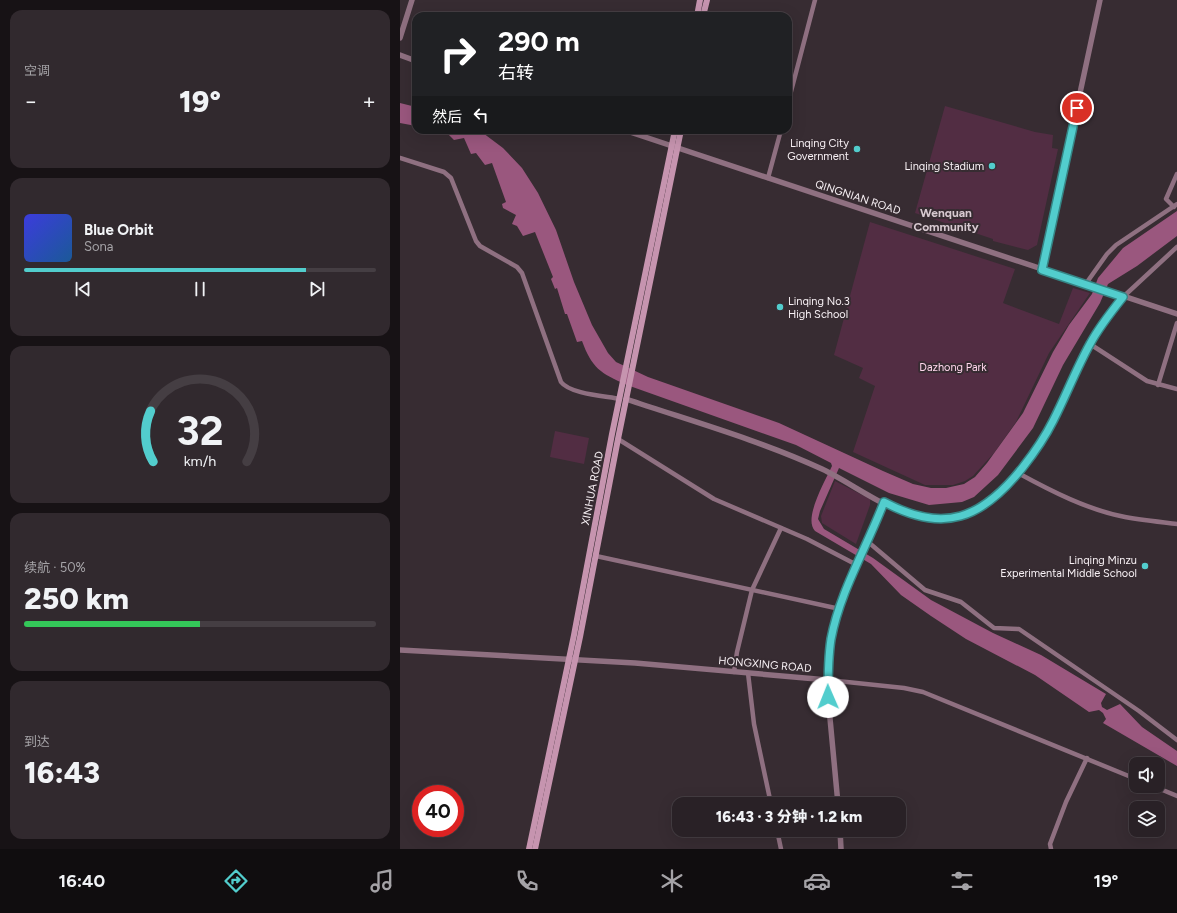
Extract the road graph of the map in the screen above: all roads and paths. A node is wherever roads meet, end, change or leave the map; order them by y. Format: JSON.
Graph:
{"nodes":[{"id":1,"x":412,"y":0,"type":"edge"},
{"id":2,"x":700,"y":0,"type":"edge"},
{"id":3,"x":707,"y":0,"type":"edge"},
{"id":4,"x":815,"y":0,"type":"edge"},
{"id":5,"x":1100,"y":0,"type":"edge"},
{"id":6,"x":698,"y":12,"type":"edge"},
{"id":7,"x":705,"y":12,"type":"edge"},
{"id":8,"x":400,"y":38,"type":"edge"},
{"id":9,"x":400,"y":55,"type":"edge"},
{"id":10,"x":412,"y":60,"type":"edge"},
{"id":11,"x":792,"y":88,"type":"edge"},
{"id":12,"x":636,"y":134,"type":"edge"},
{"id":13,"x":674,"y":134,"type":"edge"},
{"id":14,"x":679,"y":134,"type":"edge"},
{"id":15,"x":780,"y":134,"type":"edge"},
{"id":16,"x":674,"y":147,"type":"junction"},
{"id":17,"x":400,"y":158,"type":"edge"},
{"id":18,"x":1177,"y":174,"type":"edge"},
{"id":19,"x":768,"y":178,"type":"junction"},
{"id":20,"x":1175,"y":206,"type":"edge"},
{"id":21,"x":1177,"y":247,"type":"edge"},
{"id":22,"x":1042,"y":270,"type":"junction"},
{"id":23,"x":1085,"y":285,"type":"junction"},
{"id":24,"x":1123,"y":297,"type":"junction"},
{"id":25,"x":1177,"y":314,"type":"edge"},
{"id":26,"x":1177,"y":323,"type":"edge"},
{"id":27,"x":1090,"y":344,"type":"junction"},
{"id":28,"x":1158,"y":385,"type":"junction"},
{"id":29,"x":1177,"y":389,"type":"edge"},
{"id":30,"x":623,"y":395,"type":"junction"},
{"id":31,"x":618,"y":439,"type":"junction"},
{"id":32,"x":1018,"y":473,"type":"junction"},
{"id":33,"x":884,"y":502,"type":"junction"},
{"id":34,"x":1177,"y":524,"type":"edge"},
{"id":35,"x":781,"y":528,"type":"junction"},
{"id":36,"x":867,"y":541,"type":"junction"},
{"id":37,"x":596,"y":556,"type":"junction"},
{"id":38,"x":857,"y":565,"type":"junction"},
{"id":39,"x":752,"y":590,"type":"junction"},
{"id":40,"x":840,"y":609,"type":"junction"},
{"id":41,"x":400,"y":650,"type":"edge"},
{"id":42,"x":572,"y":659,"type":"junction"},
{"id":43,"x":734,"y":672,"type":"junction"},
{"id":44,"x":748,"y":673,"type":"junction"},
{"id":45,"x":828,"y":680,"type":"junction"},
{"id":46,"x":1177,"y":740,"type":"edge"},
{"id":47,"x":1087,"y":758,"type":"junction"},
{"id":48,"x":1129,"y":776,"type":"edge"},
{"id":49,"x":1165,"y":791,"type":"edge"},
{"id":50,"x":1177,"y":796,"type":"edge"},
{"id":51,"x":770,"y":797,"type":"edge"},
{"id":52,"x":837,"y":797,"type":"edge"},
{"id":53,"x":778,"y":837,"type":"edge"},
{"id":54,"x":840,"y":837,"type":"edge"},
{"id":55,"x":529,"y":849,"type":"edge"},
{"id":56,"x":535,"y":849,"type":"edge"},
{"id":57,"x":781,"y":849,"type":"edge"},
{"id":58,"x":841,"y":849,"type":"edge"},
{"id":59,"x":1051,"y":849,"type":"edge"}],
"edges":[{"from":1,"to":8,"type":"street"},
{"from":2,"to":6,"type":"main road"},
{"from":3,"to":7,"type":"main road"},
{"from":4,"to":11,"type":"street"},
{"from":5,"to":22,"type":"street"},
{"from":9,"to":10,"type":"street"},
{"from":12,"to":16,"type":"street","name":"QINGNIAN ROAD"},
{"from":13,"to":16,"type":"main road","name":"XINHUA ROAD"},
{"from":14,"to":16,"type":"main road","name":"XINHUA ROAD"},
{"from":15,"to":19,"type":"street"},
{"from":16,"to":19,"type":"street","name":"QINGNIAN ROAD"},
{"from":16,"to":30,"type":"main road","name":"XINHUA ROAD"},
{"from":17,"to":30,"type":"street"},
{"from":18,"to":20,"type":"street"},
{"from":19,"to":22,"type":"street","name":"QINGNIAN ROAD"},
{"from":20,"to":23,"type":"street"},
{"from":21,"to":24,"type":"street"},
{"from":22,"to":23,"type":"street","name":"QINGNIAN ROAD"},
{"from":23,"to":24,"type":"street","name":"QINGNIAN ROAD"},
{"from":24,"to":25,"type":"street","name":"QINGNIAN ROAD"},
{"from":24,"to":27,"type":"street"},
{"from":26,"to":28,"type":"street"},
{"from":27,"to":28,"type":"street"},
{"from":27,"to":32,"type":"street"},
{"from":28,"to":29,"type":"street"},
{"from":30,"to":31,"type":"main road","name":"XINHUA ROAD"},
{"from":30,"to":33,"type":"street"},
{"from":30,"to":42,"type":"main road","name":"XINHUA ROAD"},
{"from":31,"to":35,"type":"street"},
{"from":31,"to":37,"type":"main road","name":"XINHUA ROAD"},
{"from":32,"to":33,"type":"street"},
{"from":32,"to":34,"type":"street"},
{"from":33,"to":36,"type":"street"},
{"from":35,"to":38,"type":"street"},
{"from":35,"to":39,"type":"street"},
{"from":36,"to":38,"type":"street"},
{"from":36,"to":46,"type":"street"},
{"from":37,"to":39,"type":"street"},
{"from":37,"to":42,"type":"main road","name":"XINHUA ROAD"},
{"from":38,"to":40,"type":"street"},
{"from":39,"to":40,"type":"street"},
{"from":39,"to":43,"type":"street"},
{"from":40,"to":45,"type":"street"},
{"from":41,"to":42,"type":"street","name":"HONGXING ROAD"},
{"from":42,"to":43,"type":"street","name":"HONGXING ROAD"},
{"from":42,"to":55,"type":"main road","name":"XINHUA ROAD"},
{"from":42,"to":56,"type":"main road","name":"XINHUA ROAD"},
{"from":43,"to":44,"type":"street","name":"HONGXING ROAD"},
{"from":44,"to":45,"type":"street","name":"HONGXING ROAD"},
{"from":44,"to":51,"type":"street"},
{"from":45,"to":47,"type":"street","name":"HONGXING ROAD"},
{"from":45,"to":52,"type":"street"},
{"from":47,"to":48,"type":"street","name":"HONGXING ROAD"},
{"from":47,"to":59,"type":"street"},
{"from":49,"to":50,"type":"street"},
{"from":53,"to":57,"type":"street"},
{"from":54,"to":58,"type":"street"}]}
